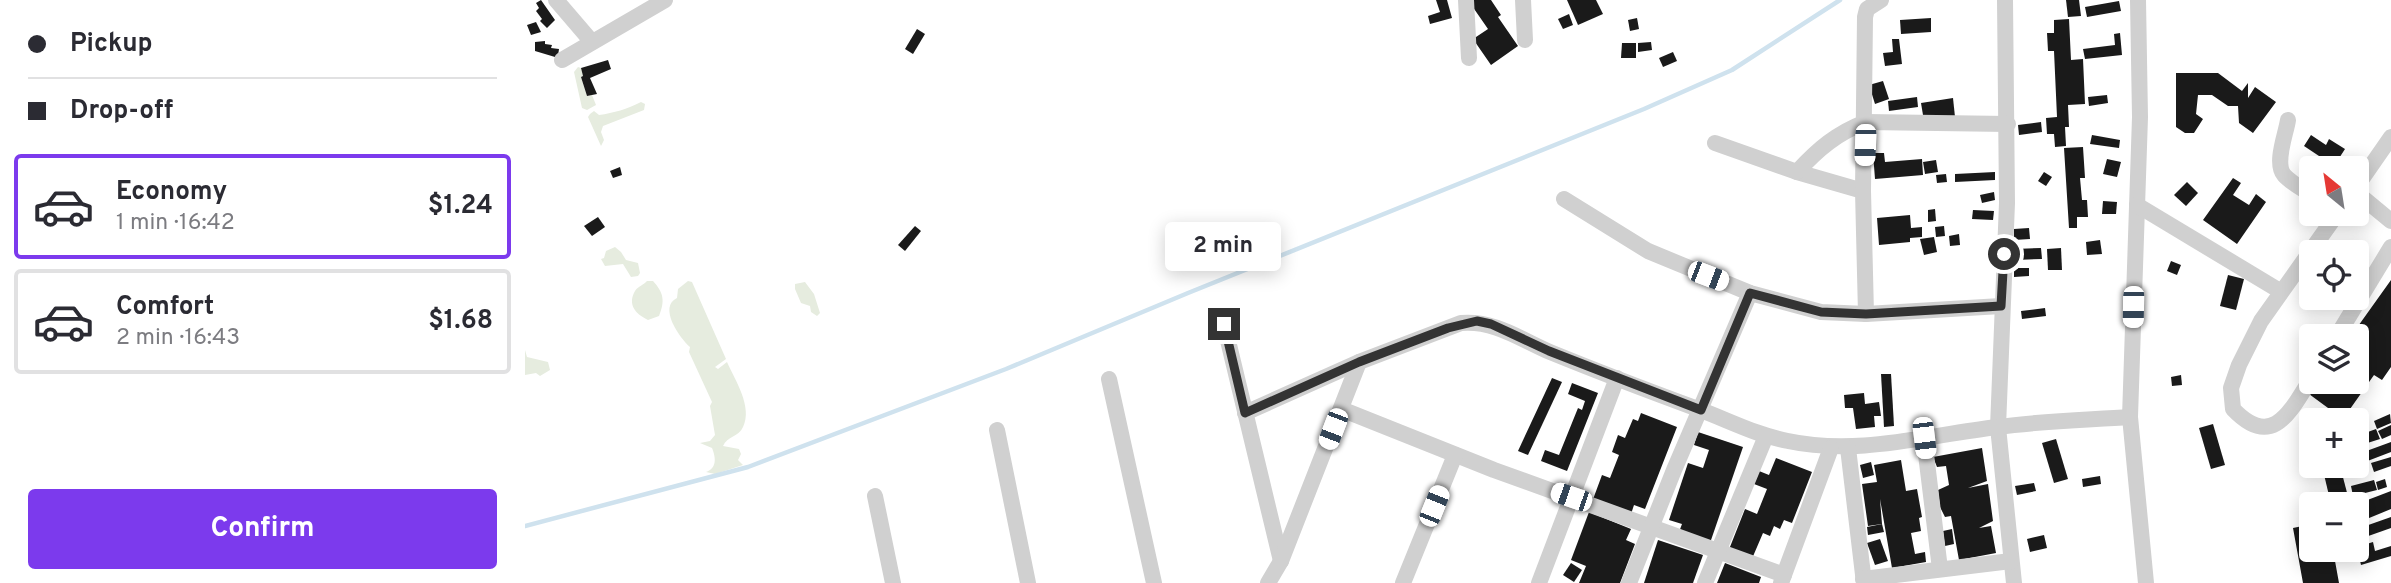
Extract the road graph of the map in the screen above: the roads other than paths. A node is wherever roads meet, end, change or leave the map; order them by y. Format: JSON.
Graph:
{"nodes":[{"id":1,"x":556,"y":0,"type":"edge"},
{"id":2,"x":665,"y":0,"type":"edge"},
{"id":3,"x":1466,"y":0,"type":"edge"},
{"id":4,"x":1523,"y":0,"type":"edge"},
{"id":5,"x":1881,"y":0,"type":"edge"},
{"id":6,"x":2005,"y":0,"type":"edge"},
{"id":7,"x":2138,"y":0,"type":"edge"},
{"id":8,"x":1525,"y":40,"type":"dead end"},
{"id":9,"x":592,"y":42,"type":"junction"},
{"id":10,"x":1469,"y":58,"type":"dead end"},
{"id":11,"x":562,"y":60,"type":"dead end"},
{"id":12,"x":2288,"y":120,"type":"dead end"},
{"id":13,"x":1865,"y":122,"type":"junction"},
{"id":14,"x":2008,"y":124,"type":"junction"},
{"id":15,"x":2390,"y":140,"type":"edge"},
{"id":16,"x":1715,"y":143,"type":"dead end"},
{"id":17,"x":2369,"y":169,"type":"edge"},
{"id":18,"x":1797,"y":172,"type":"junction"},
{"id":19,"x":2299,"y":186,"type":"edge"},
{"id":20,"x":1863,"y":191,"type":"junction"},
{"id":21,"x":1564,"y":199,"type":"dead end"},
{"id":22,"x":2369,"y":203,"type":"edge"},
{"id":23,"x":2137,"y":205,"type":"junction"},
{"id":24,"x":2391,"y":221,"type":"edge"},
{"id":25,"x":2328,"y":226,"type":"edge"},
{"id":26,"x":2391,"y":247,"type":"edge"},
{"id":27,"x":2280,"y":291,"type":"junction"},
{"id":28,"x":1750,"y":293,"type":"junction"},
{"id":29,"x":2001,"y":306,"type":"junction"},
{"id":30,"x":1866,"y":314,"type":"junction"},
{"id":31,"x":1224,"y":324,"type":"dead end"},
{"id":32,"x":2344,"y":324,"type":"edge"},
{"id":33,"x":1359,"y":362,"type":"junction"},
{"id":34,"x":1617,"y":378,"type":"junction"},
{"id":35,"x":1109,"y":379,"type":"dead end"},
{"id":36,"x":2301,"y":394,"type":"edge"},
{"id":37,"x":1341,"y":409,"type":"junction"},
{"id":38,"x":1701,"y":410,"type":"junction"},
{"id":39,"x":1245,"y":413,"type":"junction"},
{"id":40,"x":2130,"y":417,"type":"junction"},
{"id":41,"x":1998,"y":427,"type":"junction"},
{"id":42,"x":997,"y":430,"type":"dead end"},
{"id":43,"x":1766,"y":436,"type":"junction"},
{"id":44,"x":1924,"y":438,"type":"junction"},
{"id":45,"x":1831,"y":448,"type":"junction"},
{"id":46,"x":1848,"y":448,"type":"junction"},
{"id":47,"x":1455,"y":455,"type":"junction"},
{"id":48,"x":875,"y":496,"type":"dead end"},
{"id":49,"x":1571,"y":497,"type":"junction"},
{"id":50,"x":1652,"y":527,"type":"junction"},
{"id":51,"x":1717,"y":551,"type":"junction"},
{"id":52,"x":1280,"y":561,"type":"junction"},
{"id":53,"x":2011,"y":561,"type":"junction"},
{"id":54,"x":1940,"y":569,"type":"junction"},
{"id":55,"x":1783,"y":579,"type":"edge"},
{"id":56,"x":1863,"y":581,"type":"edge"},
{"id":57,"x":894,"y":583,"type":"edge"},
{"id":58,"x":1028,"y":583,"type":"edge"},
{"id":59,"x":1154,"y":583,"type":"edge"},
{"id":60,"x":1268,"y":583,"type":"edge"},
{"id":61,"x":1403,"y":583,"type":"edge"},
{"id":62,"x":1539,"y":583,"type":"edge"},
{"id":63,"x":1629,"y":583,"type":"edge"},
{"id":64,"x":1706,"y":583,"type":"edge"},
{"id":65,"x":2014,"y":583,"type":"edge"},
{"id":66,"x":2146,"y":583,"type":"edge"}],
"edges":[{"from":1,"to":9,"type":"street"},
{"from":2,"to":9,"type":"street"},
{"from":3,"to":10,"type":"street"},
{"from":4,"to":8,"type":"street"},
{"from":5,"to":13,"type":"street"},
{"from":6,"to":14,"type":"street"},
{"from":7,"to":23,"type":"street"},
{"from":9,"to":11,"type":"street"},
{"from":12,"to":19,"type":"street"},
{"from":13,"to":14,"type":"street"},
{"from":13,"to":18,"type":"street"},
{"from":13,"to":20,"type":"street"},
{"from":14,"to":29,"type":"street"},
{"from":15,"to":17,"type":"street"},
{"from":16,"to":18,"type":"street"},
{"from":18,"to":20,"type":"street"},
{"from":20,"to":30,"type":"street"},
{"from":21,"to":28,"type":"street"},
{"from":22,"to":24,"type":"street"},
{"from":23,"to":27,"type":"street"},
{"from":23,"to":40,"type":"street"},
{"from":25,"to":27,"type":"street"},
{"from":26,"to":32,"type":"street"},
{"from":27,"to":36,"type":"street"},
{"from":28,"to":30,"type":"street"},
{"from":28,"to":38,"type":"street"},
{"from":29,"to":30,"type":"street"},
{"from":29,"to":41,"type":"street"},
{"from":31,"to":39,"type":"street"},
{"from":33,"to":34,"type":"street"},
{"from":33,"to":37,"type":"street"},
{"from":33,"to":39,"type":"street"},
{"from":34,"to":38,"type":"street"},
{"from":34,"to":49,"type":"street"},
{"from":35,"to":59,"type":"street"},
{"from":37,"to":47,"type":"street"},
{"from":37,"to":52,"type":"street"},
{"from":38,"to":43,"type":"street"},
{"from":38,"to":50,"type":"street"},
{"from":39,"to":52,"type":"street"},
{"from":40,"to":41,"type":"street"},
{"from":40,"to":66,"type":"street"},
{"from":41,"to":44,"type":"street"},
{"from":41,"to":53,"type":"street"},
{"from":42,"to":58,"type":"street"},
{"from":43,"to":45,"type":"street"},
{"from":43,"to":51,"type":"street"},
{"from":44,"to":46,"type":"street"},
{"from":44,"to":54,"type":"street"},
{"from":45,"to":46,"type":"street"},
{"from":45,"to":55,"type":"street"},
{"from":46,"to":56,"type":"street"},
{"from":47,"to":49,"type":"street"},
{"from":47,"to":61,"type":"street"},
{"from":48,"to":57,"type":"street"},
{"from":49,"to":50,"type":"street"},
{"from":49,"to":62,"type":"street"},
{"from":50,"to":51,"type":"street"},
{"from":50,"to":63,"type":"street"},
{"from":51,"to":55,"type":"street"},
{"from":51,"to":64,"type":"street"},
{"from":52,"to":60,"type":"street"},
{"from":53,"to":54,"type":"street"},
{"from":53,"to":65,"type":"street"},
{"from":54,"to":56,"type":"street"}]}
